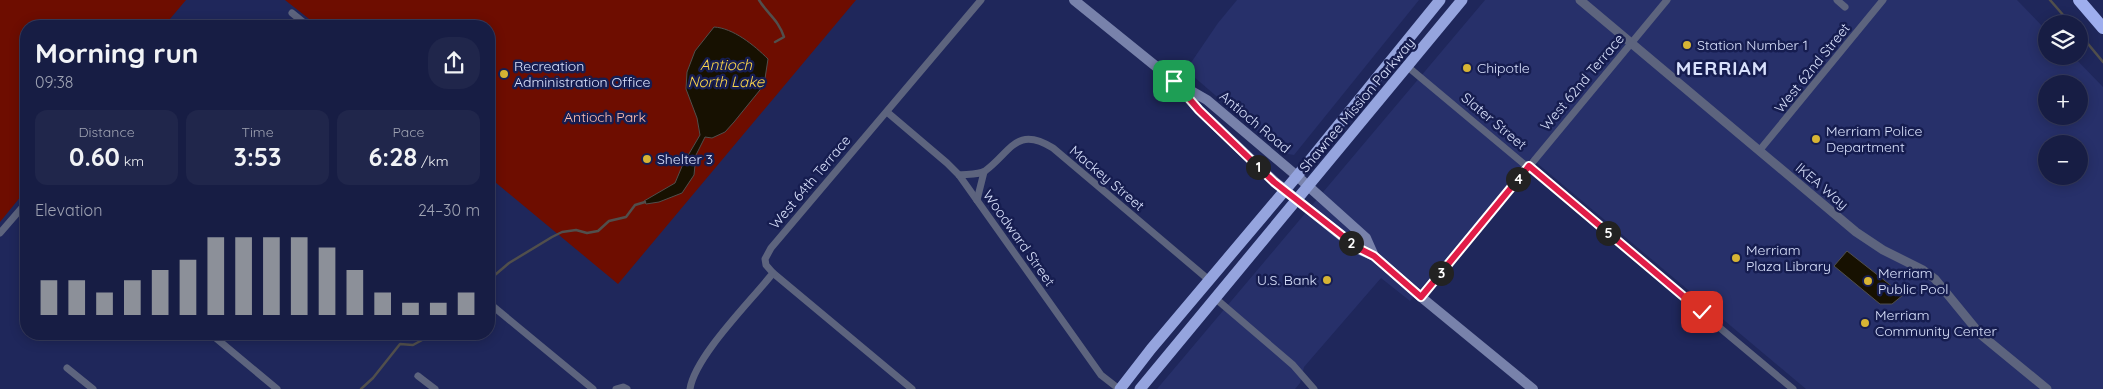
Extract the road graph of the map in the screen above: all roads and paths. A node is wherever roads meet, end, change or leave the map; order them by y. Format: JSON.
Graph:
{"nodes":[{"id":1,"x":981,"y":0,"type":"edge"},
{"id":2,"x":1074,"y":0,"type":"edge"},
{"id":3,"x":1440,"y":0,"type":"edge"},
{"id":4,"x":1462,"y":0,"type":"edge"},
{"id":5,"x":1580,"y":0,"type":"edge"},
{"id":6,"x":1667,"y":0,"type":"edge"},
{"id":7,"x":1837,"y":0,"type":"edge"},
{"id":8,"x":1883,"y":0,"type":"edge"},
{"id":9,"x":2079,"y":0,"type":"edge"},
{"id":10,"x":1845,"y":7,"type":"dead end"},
{"id":11,"x":292,"y":13,"type":"dead end"},
{"id":12,"x":1428,"y":15,"type":"junction"},
{"id":13,"x":296,"y":20,"type":"edge"},
{"id":14,"x":2103,"y":28,"type":"edge"},
{"id":15,"x":1630,"y":44,"type":"junction"},
{"id":16,"x":1408,"y":67,"type":"junction"},
{"id":17,"x":1174,"y":81,"type":"junction"},
{"id":18,"x":887,"y":112,"type":"junction"},
{"id":19,"x":1759,"y":151,"type":"junction"},
{"id":20,"x":1529,"y":166,"type":"junction"},
{"id":21,"x":984,"y":172,"type":"junction"},
{"id":22,"x":959,"y":175,"type":"junction"},
{"id":23,"x":1297,"y":176,"type":"junction"},
{"id":24,"x":1309,"y":186,"type":"junction"},
{"id":25,"x":1286,"y":190,"type":"junction"},
{"id":26,"x":977,"y":200,"type":"junction"},
{"id":27,"x":1298,"y":200,"type":"junction"},
{"id":28,"x":20,"y":210,"type":"edge"},
{"id":29,"x":0,"y":233,"type":"edge"},
{"id":30,"x":1374,"y":256,"type":"junction"},
{"id":31,"x":773,"y":273,"type":"junction"},
{"id":32,"x":1209,"y":280,"type":"junction"},
{"id":33,"x":1421,"y":297,"type":"junction"},
{"id":34,"x":1214,"y":298,"type":"junction"},
{"id":35,"x":495,"y":308,"type":"edge"},
{"id":36,"x":218,"y":340,"type":"edge"},
{"id":37,"x":67,"y":368,"type":"dead end"},
{"id":38,"x":418,"y":376,"type":"dead end"},
{"id":39,"x":93,"y":389,"type":"edge"},
{"id":40,"x":277,"y":389,"type":"edge"},
{"id":41,"x":435,"y":389,"type":"edge"},
{"id":42,"x":593,"y":389,"type":"edge"},
{"id":43,"x":616,"y":389,"type":"edge"},
{"id":44,"x":627,"y":389,"type":"edge"},
{"id":45,"x":690,"y":389,"type":"edge"},
{"id":46,"x":912,"y":389,"type":"edge"},
{"id":47,"x":1119,"y":389,"type":"edge"},
{"id":48,"x":1140,"y":389,"type":"edge"},
{"id":49,"x":1314,"y":389,"type":"edge"},
{"id":50,"x":1533,"y":389,"type":"edge"},
{"id":51,"x":1793,"y":389,"type":"edge"},
{"id":52,"x":2047,"y":389,"type":"edge"}],
"edges":[{"from":1,"to":18,"type":"street","name":"West 64th Terrace"},
{"from":2,"to":17,"type":"main road","name":"Antioch Road"},
{"from":3,"to":12,"type":"highway","name":"Shawnee Mission Parkway"},
{"from":4,"to":16,"type":"highway","name":"Shawnee Mission Parkway"},
{"from":5,"to":15,"type":"street","name":"IKEA Way"},
{"from":6,"to":15,"type":"street","name":"West 62nd Terrace"},
{"from":7,"to":10,"type":"street"},
{"from":8,"to":19,"type":"street","name":"West 62nd Street"},
{"from":9,"to":14,"type":"highway"},
{"from":11,"to":13,"type":"street"},
{"from":12,"to":16,"type":"highway"},
{"from":12,"to":23,"type":"highway","name":"Shawnee Mission Parkway"},
{"from":15,"to":19,"type":"street","name":"IKEA Way"},
{"from":15,"to":20,"type":"street","name":"West 62nd Terrace"},
{"from":16,"to":20,"type":"street","name":"Slater Street"},
{"from":16,"to":24,"type":"highway","name":"Shawnee Mission Parkway"},
{"from":17,"to":23,"type":"main road","name":"Antioch Road"},
{"from":17,"to":25,"type":"main road","name":"Antioch Road"},
{"from":18,"to":22,"type":"street","name":"Woodward Street"},
{"from":18,"to":31,"type":"street","name":"West 64th Terrace"},
{"from":19,"to":52,"type":"street","name":"IKEA Way"},
{"from":20,"to":33,"type":"street","name":"West 62nd Terrace"},
{"from":20,"to":51,"type":"street","name":"Slater Street"},
{"from":21,"to":22,"type":"street"},
{"from":21,"to":26,"type":"street"},
{"from":21,"to":32,"type":"street","name":"Mackey Street"},
{"from":22,"to":26,"type":"street","name":"Woodward Street"},
{"from":23,"to":24,"type":"main road","name":"Antioch Road"},
{"from":23,"to":25,"type":"highway","name":"Shawnee Mission Parkway"},
{"from":24,"to":27,"type":"highway","name":"Shawnee Mission Parkway"},
{"from":24,"to":30,"type":"main road","name":"Antioch Road"},
{"from":25,"to":27,"type":"main road","name":"Antioch Road"},
{"from":25,"to":32,"type":"highway","name":"Shawnee Mission Parkway"},
{"from":26,"to":47,"type":"street","name":"Woodward Street"},
{"from":27,"to":30,"type":"main road","name":"Antioch Road"},
{"from":27,"to":34,"type":"highway","name":"Shawnee Mission Parkway"},
{"from":28,"to":29,"type":"street"},
{"from":30,"to":33,"type":"main road","name":"Antioch Road"},
{"from":31,"to":45,"type":"street"},
{"from":31,"to":46,"type":"street"},
{"from":32,"to":47,"type":"highway","name":"Shawnee Mission Parkway"},
{"from":33,"to":50,"type":"main road","name":"Antioch Road"},
{"from":34,"to":48,"type":"highway","name":"Shawnee Mission Parkway"},
{"from":34,"to":49,"type":"street"},
{"from":35,"to":42,"type":"street"},
{"from":36,"to":40,"type":"street"},
{"from":37,"to":39,"type":"street"},
{"from":38,"to":41,"type":"street"},
{"from":43,"to":44,"type":"street"}]}
